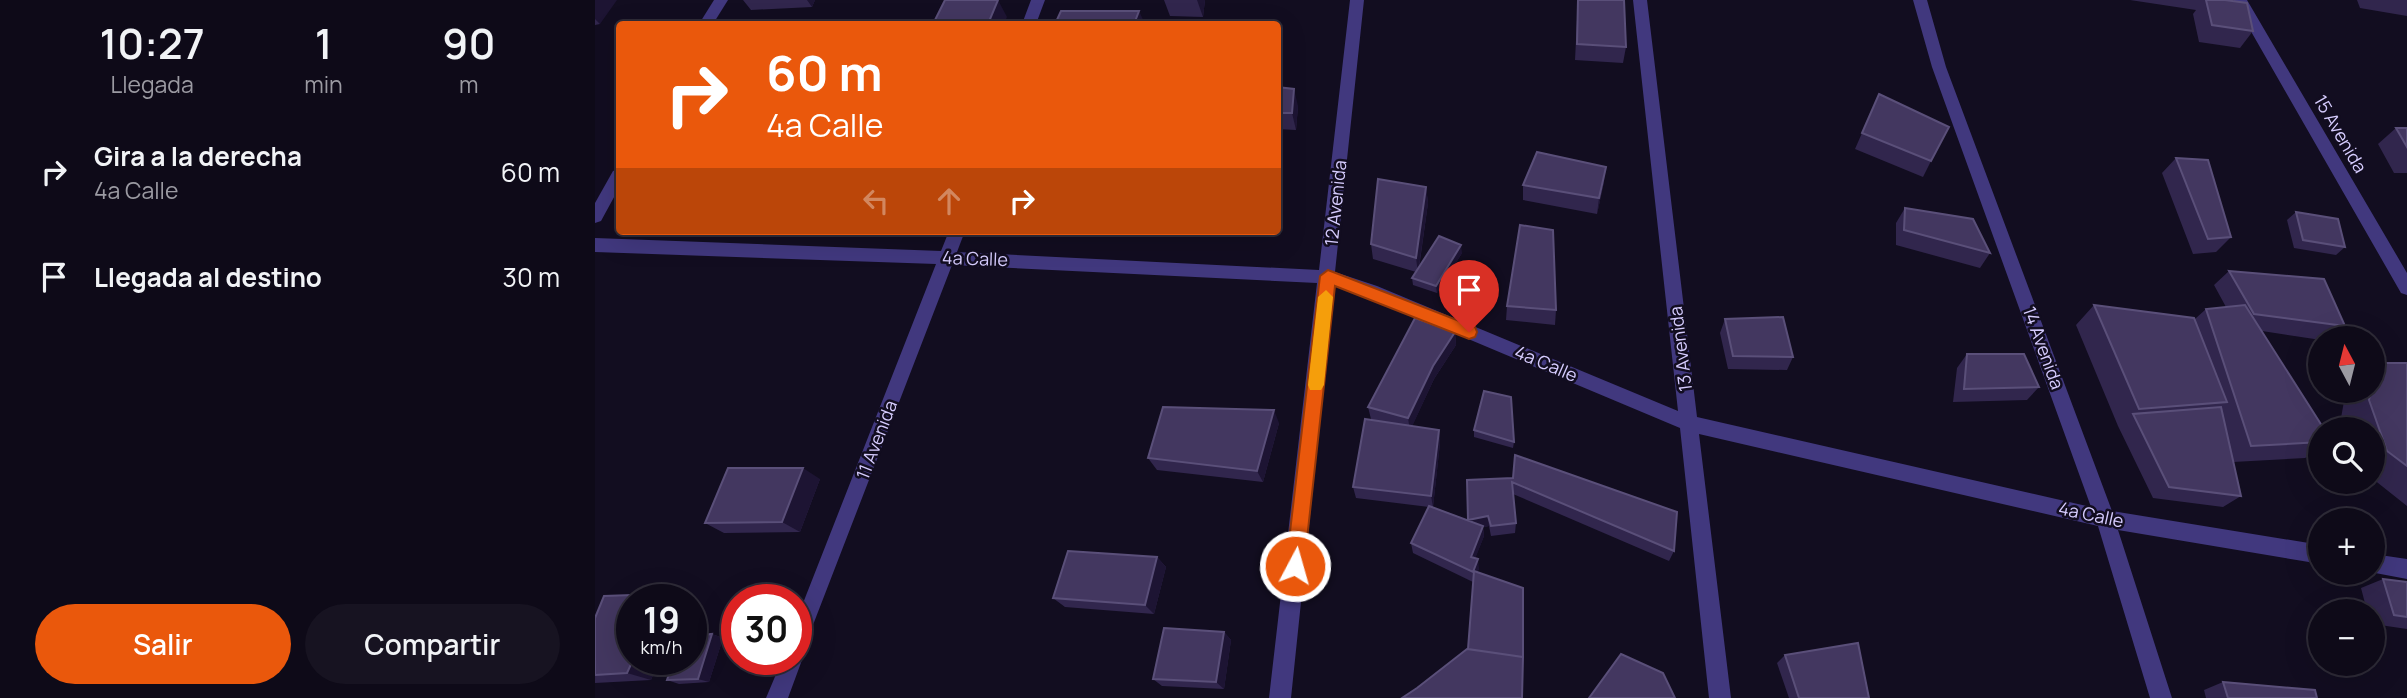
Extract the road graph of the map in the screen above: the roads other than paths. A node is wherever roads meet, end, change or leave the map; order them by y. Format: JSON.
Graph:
{"nodes":[{"id":1,"x":720,"y":0,"type":"edge"},
{"id":2,"x":1038,"y":0,"type":"edge"},
{"id":3,"x":1357,"y":0,"type":"edge"},
{"id":4,"x":1640,"y":0,"type":"edge"},
{"id":5,"x":1920,"y":0,"type":"edge"},
{"id":6,"x":2240,"y":0,"type":"edge"},
{"id":7,"x":708,"y":21,"type":"edge"},
{"id":8,"x":1030,"y":21,"type":"edge"},
{"id":9,"x":616,"y":180,"type":"edge"},
{"id":10,"x":595,"y":218,"type":"edge"},
{"id":11,"x":956,"y":235,"type":"edge"},
{"id":12,"x":595,"y":245,"type":"edge"},
{"id":13,"x":947,"y":258,"type":"junction"},
{"id":14,"x":1328,"y":276,"type":"junction"},
{"id":15,"x":2407,"y":288,"type":"edge"},
{"id":16,"x":1690,"y":424,"type":"junction"},
{"id":17,"x":2105,"y":519,"type":"junction"},
{"id":18,"x":2308,"y":553,"type":"edge"},
{"id":19,"x":2385,"y":566,"type":"edge"},
{"id":20,"x":2407,"y":569,"type":"edge"},
{"id":21,"x":812,"y":607,"type":"edge"},
{"id":22,"x":786,"y":675,"type":"edge"},
{"id":23,"x":777,"y":698,"type":"edge"},
{"id":24,"x":1280,"y":698,"type":"edge"},
{"id":25,"x":1720,"y":698,"type":"edge"},
{"id":26,"x":2161,"y":698,"type":"edge"}],
"edges":[{"from":1,"to":7,"type":"street"},
{"from":2,"to":8,"type":"street"},
{"from":3,"to":14,"type":"street","name":"12 Avenida"},
{"from":4,"to":16,"type":"street","name":"13 Avenida"},
{"from":5,"to":17,"type":"street","name":"14 Avenida"},
{"from":6,"to":15,"type":"street","name":"15 Avenida"},
{"from":9,"to":10,"type":"street"},
{"from":11,"to":13,"type":"street","name":"11 Avenida"},
{"from":12,"to":13,"type":"street","name":"4a Calle"},
{"from":13,"to":14,"type":"street","name":"4a Calle"},
{"from":13,"to":21,"type":"street","name":"11 Avenida"},
{"from":14,"to":16,"type":"street","name":"4a Calle"},
{"from":14,"to":24,"type":"street","name":"12 Avenida"},
{"from":16,"to":17,"type":"street","name":"4a Calle"},
{"from":16,"to":25,"type":"street","name":"13 Avenida"},
{"from":17,"to":18,"type":"street","name":"4a Calle"},
{"from":17,"to":26,"type":"street","name":"14 Avenida"},
{"from":19,"to":20,"type":"street"},
{"from":22,"to":23,"type":"street"}]}
